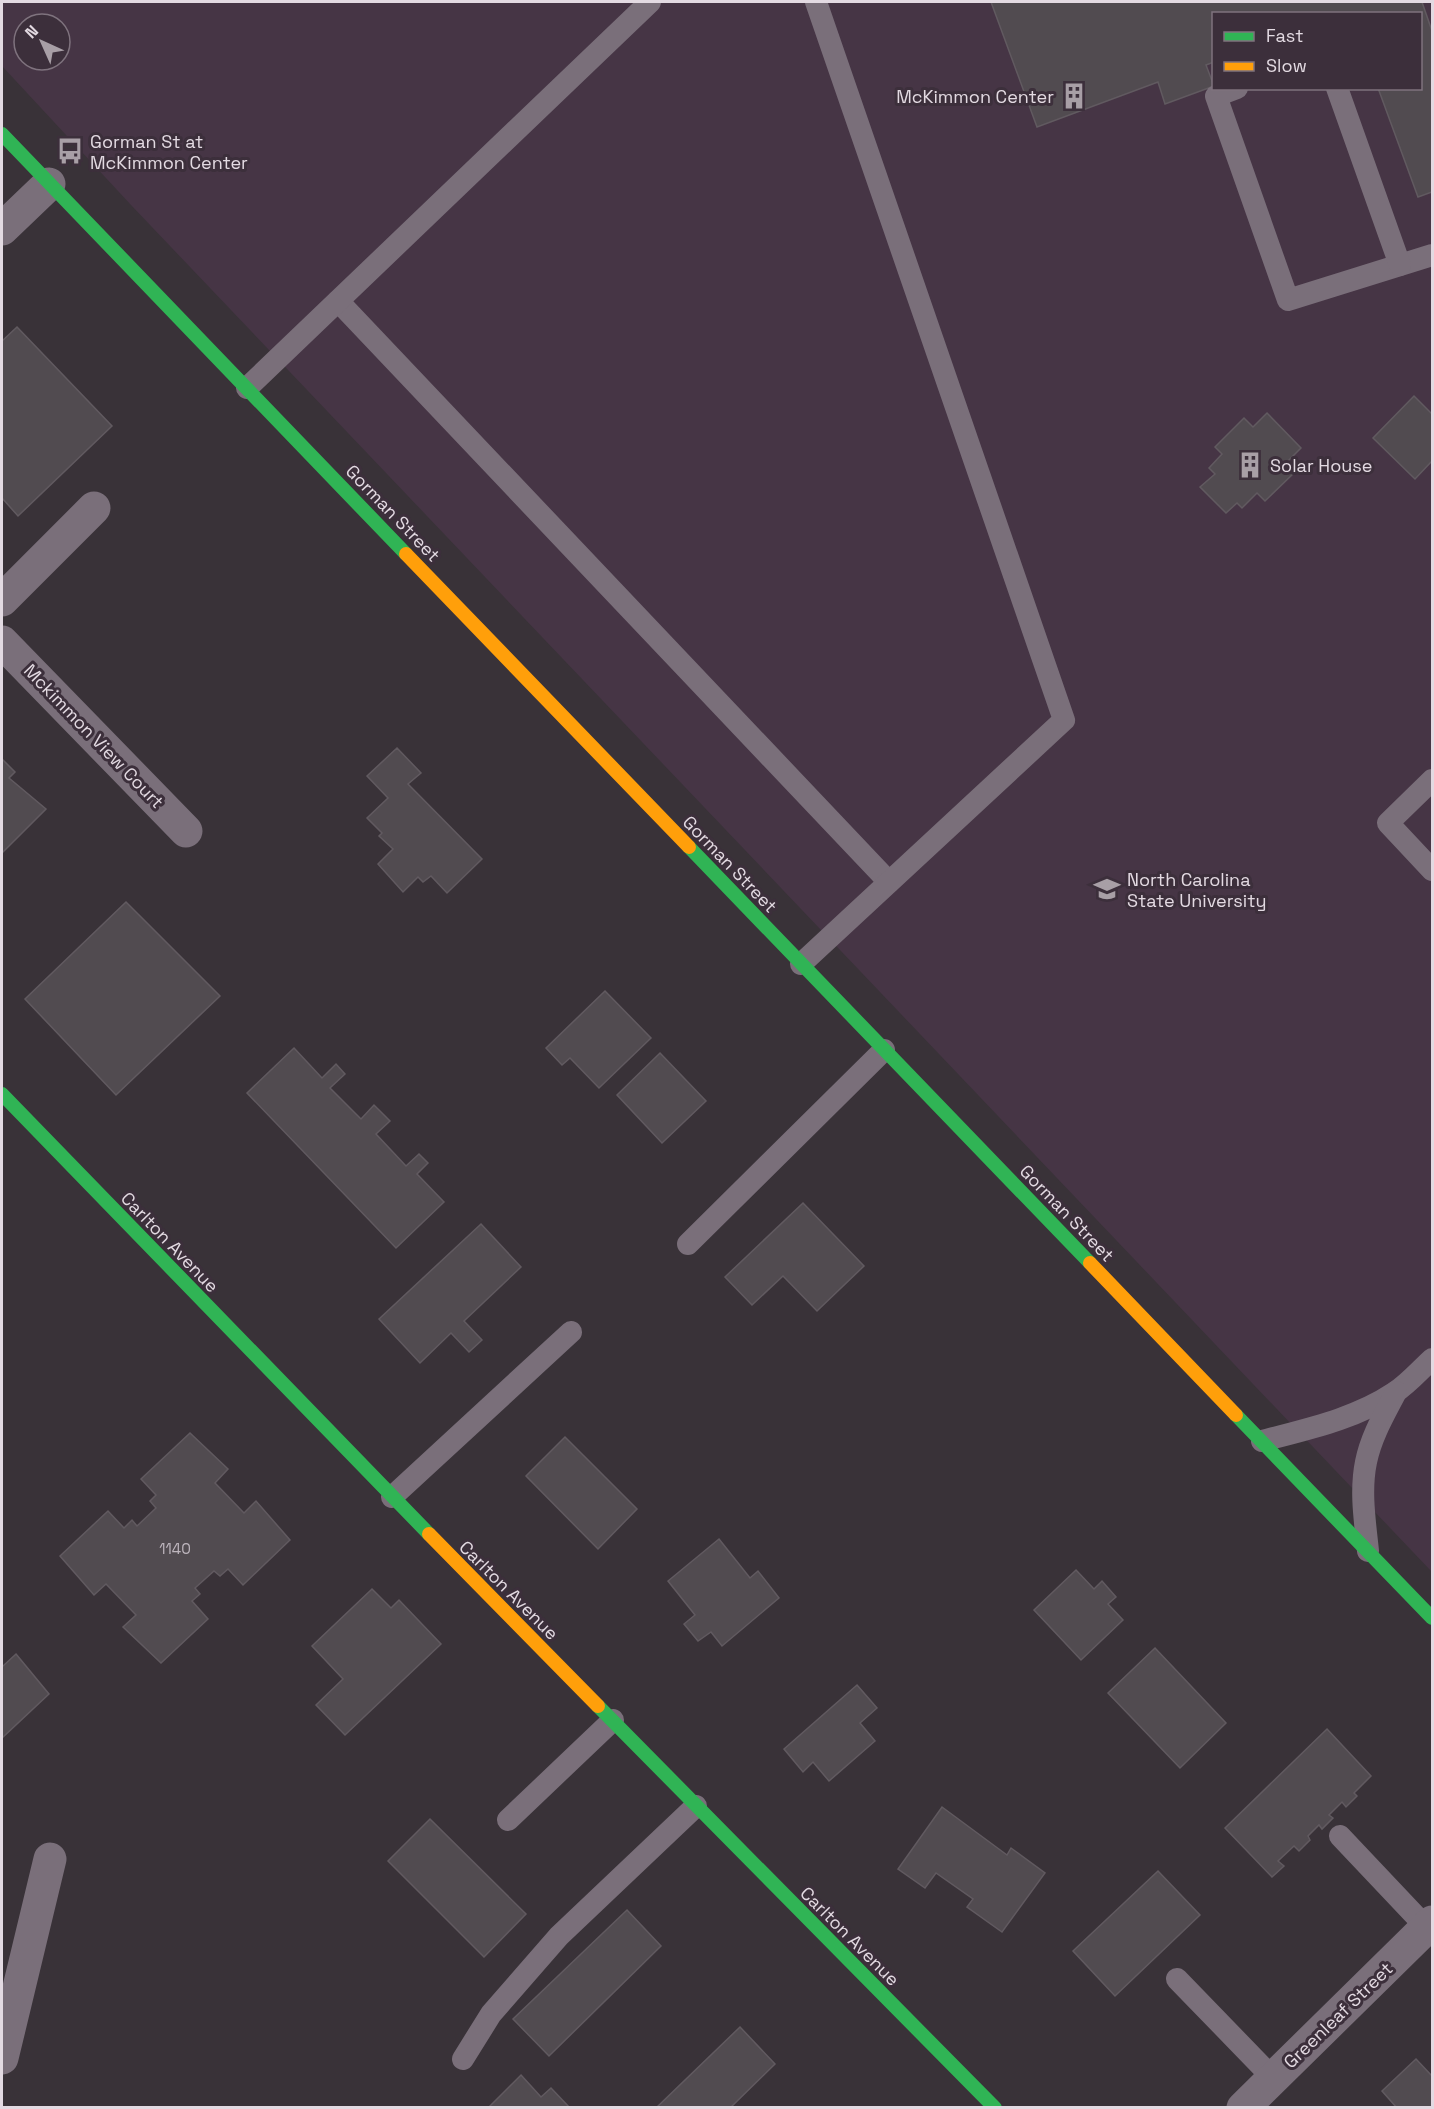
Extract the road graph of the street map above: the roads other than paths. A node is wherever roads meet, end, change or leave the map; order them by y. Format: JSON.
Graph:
{"nodes":[{"id":1,"x":650,"y":2,"type":"edge"},
{"id":2,"x":816,"y":2,"type":"edge"},
{"id":3,"x":1232,"y":90,"type":"edge"},
{"id":4,"x":1337,"y":90,"type":"edge"},
{"id":5,"x":2,"y":134,"type":"edge"},
{"id":6,"x":49,"y":184,"type":"junction"},
{"id":7,"x":2,"y":229,"type":"edge"},
{"id":8,"x":1432,"y":255,"type":"edge"},
{"id":9,"x":1400,"y":265,"type":"junction"},
{"id":10,"x":338,"y":301,"type":"junction"},
{"id":11,"x":247,"y":388,"type":"junction"},
{"id":12,"x":94,"y":508,"type":"dead end"},
{"id":13,"x":2,"y":600,"type":"edge"},
{"id":14,"x":2,"y":642,"type":"edge"},
{"id":15,"x":1432,"y":780,"type":"edge"},
{"id":16,"x":186,"y":831,"type":"dead end"},
{"id":17,"x":1432,"y":870,"type":"edge"},
{"id":18,"x":889,"y":882,"type":"junction"},
{"id":19,"x":801,"y":964,"type":"junction"},
{"id":20,"x":884,"y":1050,"type":"junction"},
{"id":21,"x":2,"y":1094,"type":"edge"},
{"id":22,"x":688,"y":1244,"type":"dead end"},
{"id":23,"x":571,"y":1332,"type":"dead end"},
{"id":24,"x":1432,"y":1359,"type":"edge"},
{"id":25,"x":1396,"y":1392,"type":"junction"},
{"id":26,"x":1262,"y":1441,"type":"junction"},
{"id":27,"x":392,"y":1497,"type":"junction"},
{"id":28,"x":1368,"y":1551,"type":"junction"},
{"id":29,"x":1432,"y":1618,"type":"edge"},
{"id":30,"x":613,"y":1720,"type":"junction"},
{"id":31,"x":696,"y":1806,"type":"junction"},
{"id":32,"x":508,"y":1820,"type":"dead end"},
{"id":33,"x":1340,"y":1836,"type":"dead end"},
{"id":34,"x":50,"y":1859,"type":"dead end"},
{"id":35,"x":1430,"y":1925,"type":"edge"},
{"id":36,"x":1177,"y":1979,"type":"dead end"},
{"id":37,"x":2,"y":2057,"type":"edge"},
{"id":38,"x":463,"y":2059,"type":"dead end"},
{"id":39,"x":1273,"y":2078,"type":"junction"},
{"id":40,"x":995,"y":2108,"type":"edge"},
{"id":41,"x":1243,"y":2108,"type":"edge"}],
"edges":[{"from":1,"to":10,"type":"lane"},
{"from":2,"to":18,"type":"lane"},
{"from":3,"to":9,"type":"lane"},
{"from":4,"to":9,"type":"lane"},
{"from":5,"to":6,"type":"main road","name":"Gorman Street"},
{"from":6,"to":7,"type":"street"},
{"from":6,"to":11,"type":"main road","name":"Gorman Street"},
{"from":8,"to":9,"type":"lane"},
{"from":10,"to":11,"type":"lane"},
{"from":10,"to":18,"type":"lane"},
{"from":11,"to":19,"type":"main road","name":"Gorman Street"},
{"from":12,"to":13,"type":"street"},
{"from":14,"to":16,"type":"street","name":"Mckimmon View Court"},
{"from":15,"to":17,"type":"lane"},
{"from":18,"to":19,"type":"lane"},
{"from":19,"to":20,"type":"main road","name":"Gorman Street"},
{"from":20,"to":22,"type":"lane"},
{"from":20,"to":26,"type":"main road","name":"Gorman Street"},
{"from":21,"to":27,"type":"main road","name":"Carlton Avenue"},
{"from":23,"to":27,"type":"lane"},
{"from":24,"to":25,"type":"lane"},
{"from":25,"to":26,"type":"lane"},
{"from":25,"to":28,"type":"lane"},
{"from":26,"to":28,"type":"main road","name":"Gorman Street"},
{"from":27,"to":30,"type":"main road","name":"Carlton Avenue"},
{"from":28,"to":29,"type":"main road","name":"Gorman Street"},
{"from":30,"to":31,"type":"main road","name":"Carlton Avenue"},
{"from":30,"to":32,"type":"lane"},
{"from":31,"to":38,"type":"lane"},
{"from":31,"to":40,"type":"main road","name":"Carlton Avenue"},
{"from":33,"to":35,"type":"lane"},
{"from":34,"to":37,"type":"street"},
{"from":35,"to":39,"type":"street","name":"Greenleaf Street"},
{"from":36,"to":39,"type":"lane"},
{"from":39,"to":41,"type":"street","name":"Greenleaf Street"}]}
